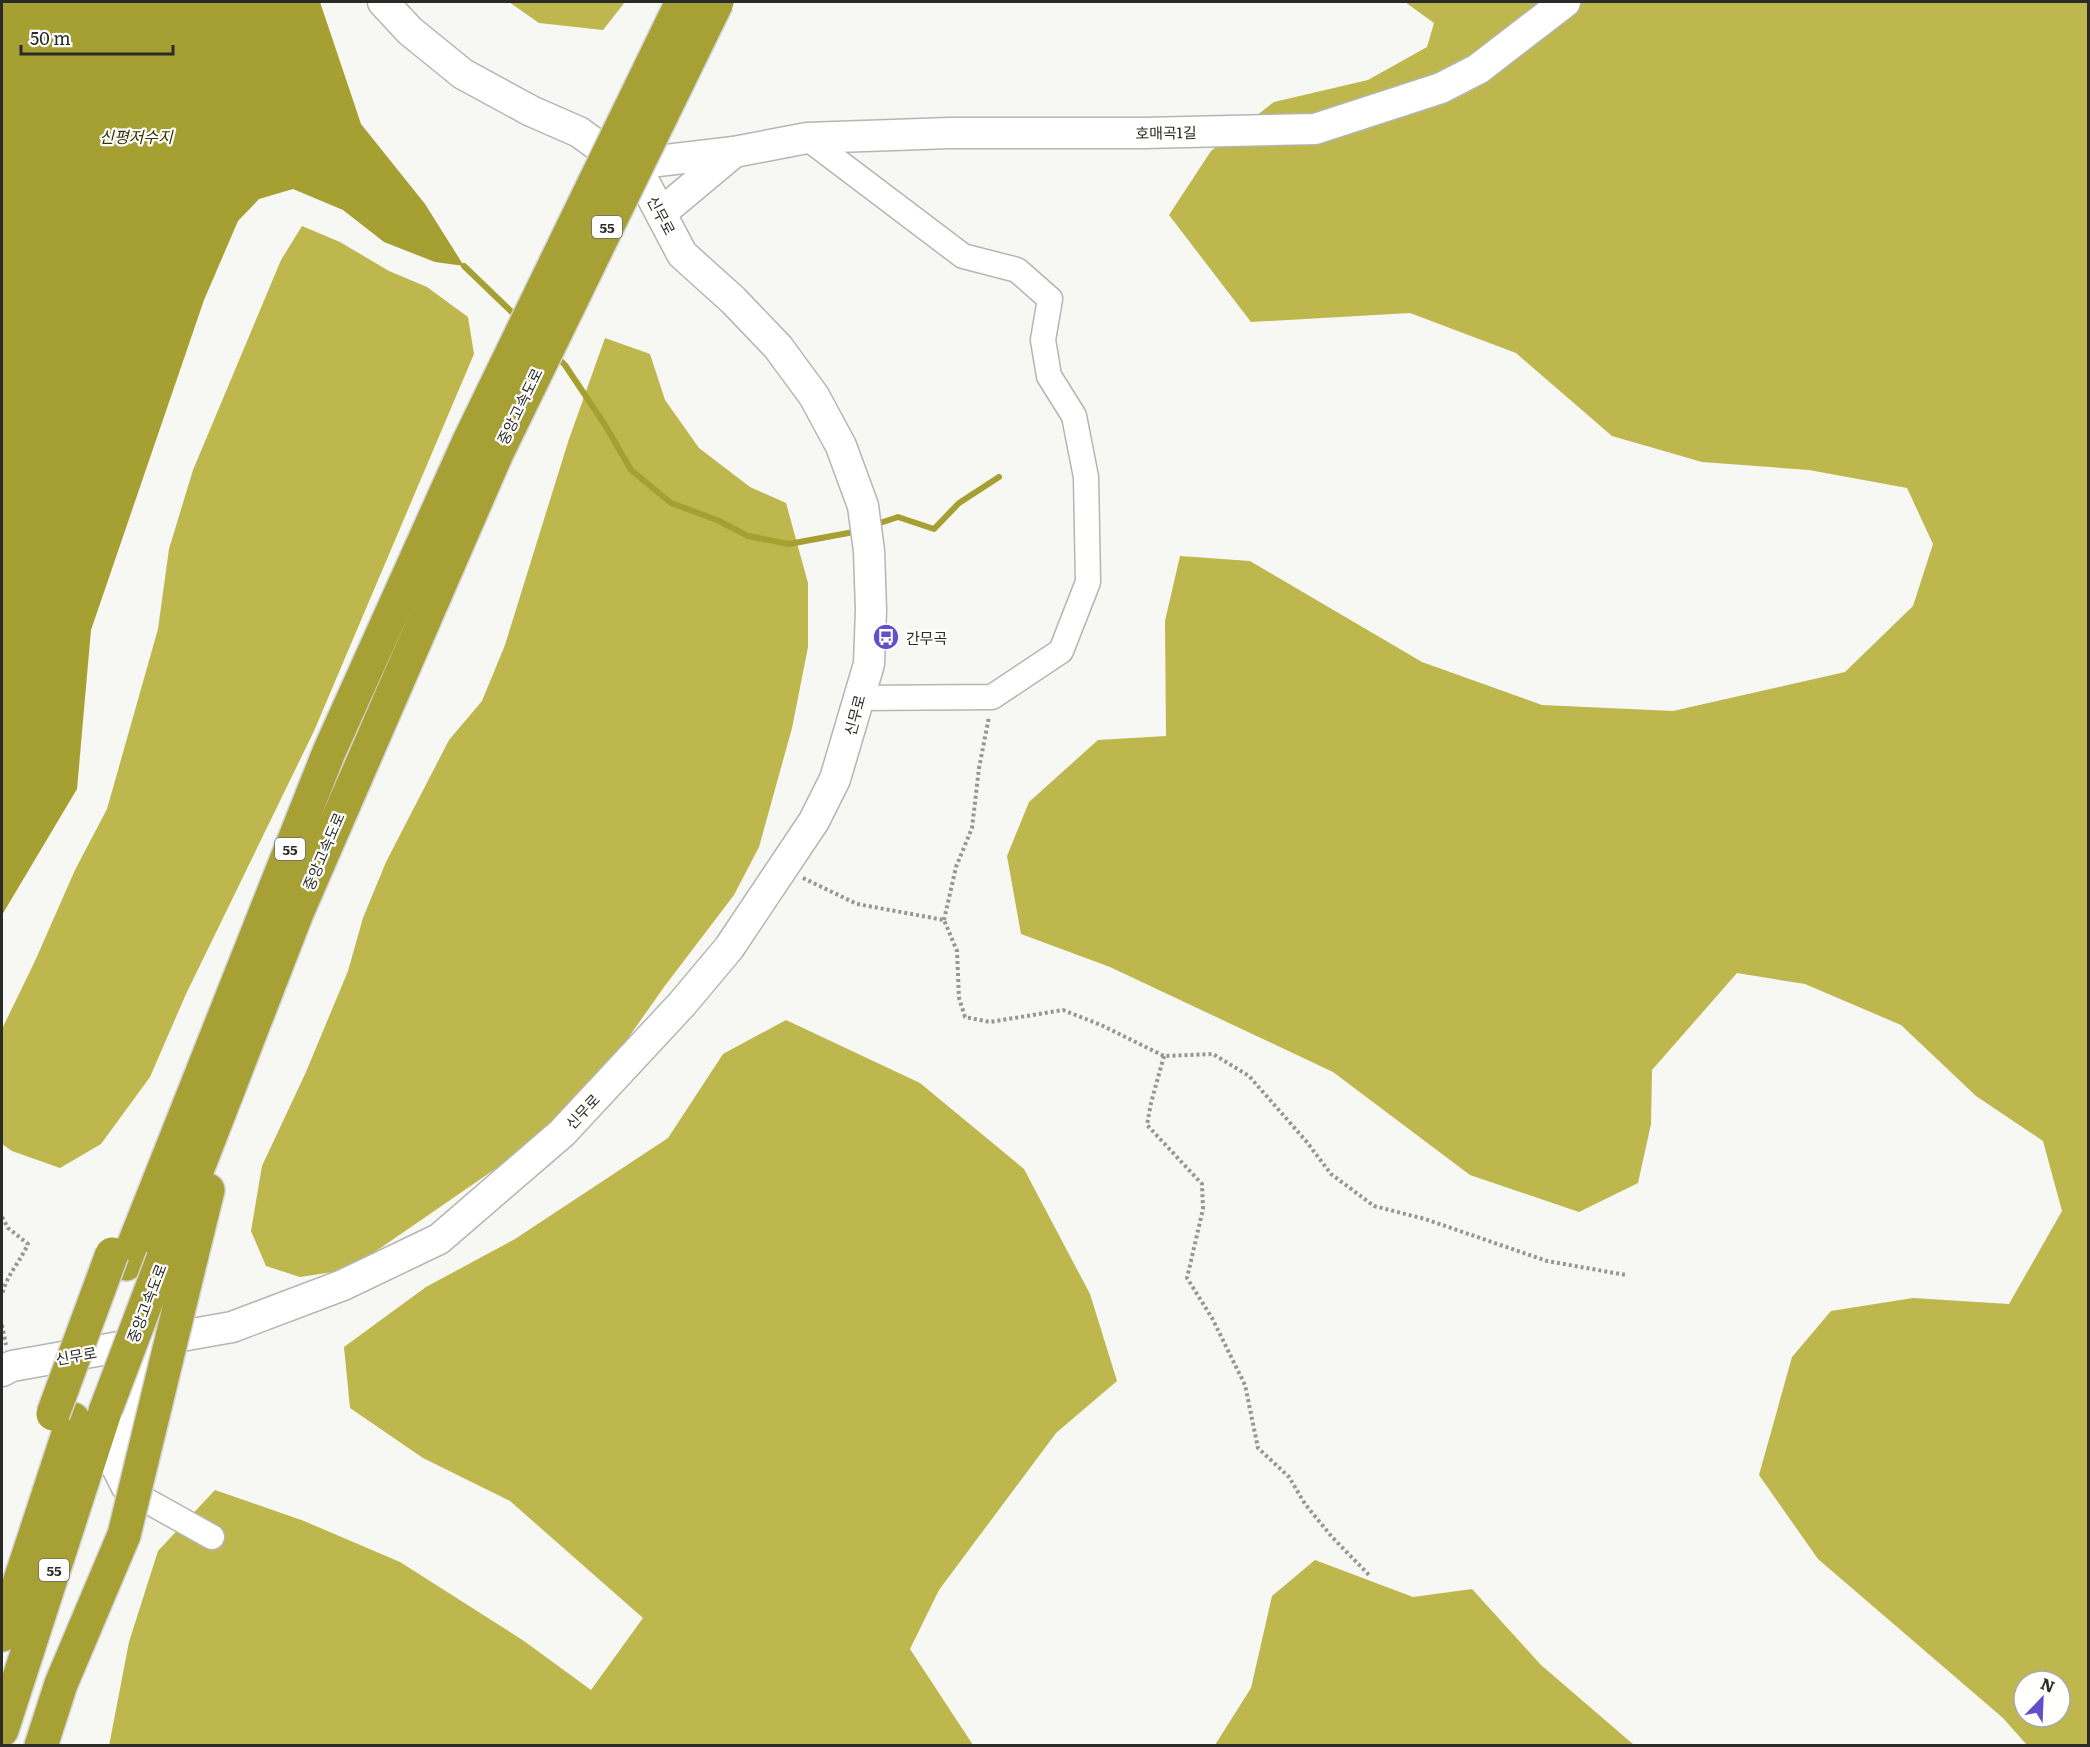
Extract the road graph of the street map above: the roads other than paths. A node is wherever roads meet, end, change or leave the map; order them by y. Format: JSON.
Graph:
{"nodes":[{"id":1,"x":383,"y":2,"type":"edge"},
{"id":2,"x":682,"y":2,"type":"edge"},
{"id":3,"x":717,"y":2,"type":"edge"},
{"id":4,"x":1565,"y":2,"type":"edge"},
{"id":5,"x":807,"y":138,"type":"junction"},
{"id":6,"x":734,"y":152,"type":"junction"},
{"id":7,"x":624,"y":165,"type":"junction"},
{"id":8,"x":661,"y":213,"type":"junction"},
{"id":9,"x":483,"y":447,"type":"junction"},
{"id":10,"x":858,"y":698,"type":"junction"},
{"id":11,"x":177,"y":1258,"type":"junction"},
{"id":12,"x":137,"y":1344,"type":"junction"},
{"id":13,"x":2,"y":1371,"type":"edge"},
{"id":14,"x":63,"y":1417,"type":"junction"},
{"id":15,"x":212,"y":1537,"type":"dead end"},
{"id":16,"x":2,"y":1564,"type":"edge"},
{"id":17,"x":2,"y":1635,"type":"edge"},
{"id":18,"x":2,"y":1730,"type":"edge"},
{"id":19,"x":41,"y":1746,"type":"edge"}],
"edges":[{"from":1,"to":7,"type":"street","name":"신무로"},
{"from":2,"to":9,"type":"highway","name":"중앙고속도로","number":"55","bridge":true},
{"from":3,"to":9,"type":"highway","name":"중앙고속도로","number":"55","bridge":true},
{"from":4,"to":5,"type":"street","name":"호매곡1길"},
{"from":5,"to":6,"type":"street","name":"호매곡1길"},
{"from":5,"to":10,"type":"street"},
{"from":6,"to":7,"type":"street","name":"호매곡1길"},
{"from":6,"to":8,"type":"street"},
{"from":7,"to":8,"type":"street","name":"신무로"},
{"from":8,"to":10,"type":"street","name":"신무로"},
{"from":9,"to":11,"type":"highway","name":"중앙고속도로","number":"55"},
{"from":9,"to":14,"type":"highway","name":"중앙고속도로","number":"55"},
{"from":10,"to":12,"type":"street","name":"신무로"},
{"from":11,"to":18,"type":"highway","name":"중앙고속도로","number":"55","bridge":true},
{"from":11,"to":19,"type":"highway","bridge":true},
{"from":12,"to":13,"type":"street","name":"신무로"},
{"from":12,"to":15,"type":"street"},
{"from":14,"to":16,"type":"highway"},
{"from":14,"to":17,"type":"highway","name":"중앙고속도로","number":"55"}]}
